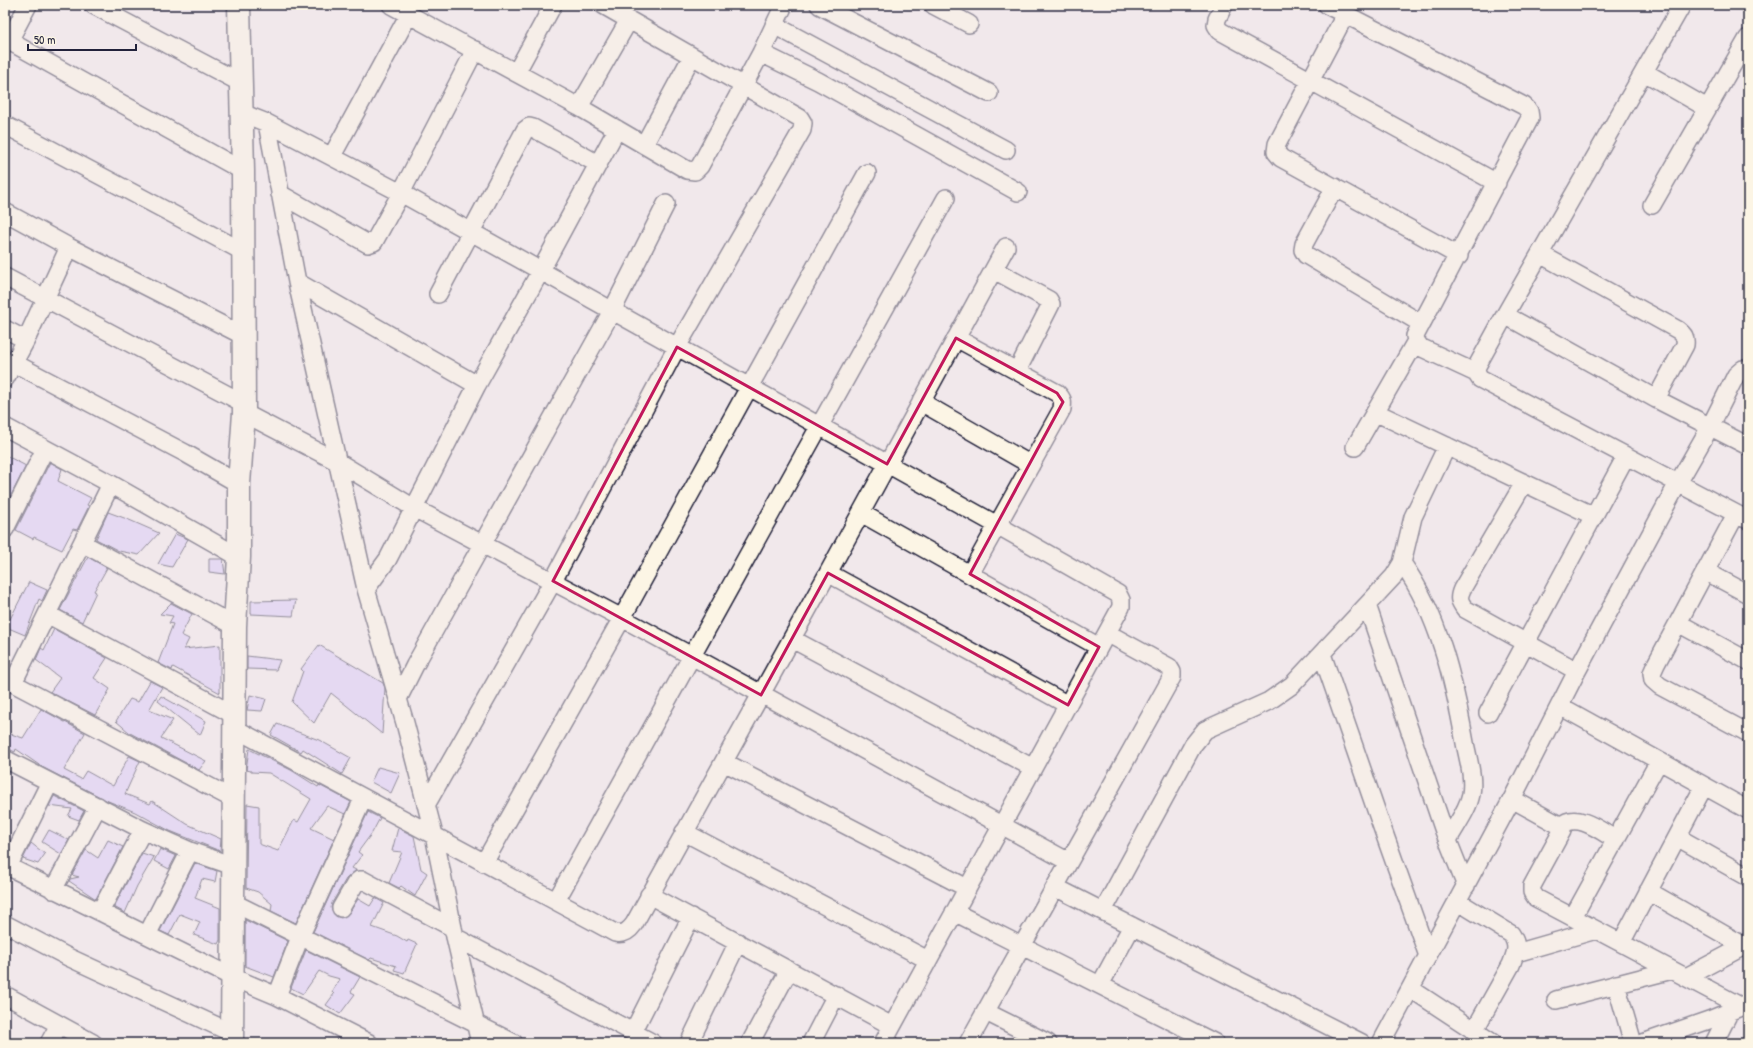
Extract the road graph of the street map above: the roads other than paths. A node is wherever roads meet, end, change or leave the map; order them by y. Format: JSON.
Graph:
{"nodes":[{"id":1,"x":28,"y":5,"type":"edge"},
{"id":2,"x":93,"y":5,"type":"edge"},
{"id":3,"x":239,"y":5,"type":"edge"},
{"id":4,"x":391,"y":5,"type":"edge"},
{"id":5,"x":553,"y":5,"type":"edge"},
{"id":6,"x":603,"y":5,"type":"edge"},
{"id":7,"x":784,"y":5,"type":"edge"},
{"id":8,"x":819,"y":5,"type":"edge"},
{"id":9,"x":933,"y":5,"type":"edge"},
{"id":10,"x":1224,"y":5,"type":"edge"},
{"id":11,"x":1327,"y":5,"type":"edge"},
{"id":12,"x":1682,"y":5,"type":"edge"},
{"id":13,"x":1345,"y":14,"type":"junction"},
{"id":14,"x":408,"y":16,"type":"junction"},
{"id":15,"x":629,"y":20,"type":"junction"},
{"id":16,"x":969,"y":24,"type":"dead end"},
{"id":17,"x":774,"y":25,"type":"junction"},
{"id":18,"x":1748,"y":38,"type":"edge"},
{"id":19,"x":7,"y":40,"type":"edge"},
{"id":20,"x":475,"y":50,"type":"junction"},
{"id":21,"x":760,"y":53,"type":"junction"},
{"id":22,"x":692,"y":56,"type":"junction"},
{"id":23,"x":1644,"y":72,"type":"junction"},
{"id":24,"x":516,"y":73,"type":"junction"},
{"id":25,"x":1310,"y":81,"type":"junction"},
{"id":26,"x":241,"y":83,"type":"junction"},
{"id":27,"x":742,"y":86,"type":"junction"},
{"id":28,"x":989,"y":93,"type":"dead end"},
{"id":29,"x":579,"y":107,"type":"junction"},
{"id":30,"x":1707,"y":108,"type":"junction"},
{"id":31,"x":242,"y":113,"type":"junction"},
{"id":32,"x":267,"y":123,"type":"junction"},
{"id":33,"x":5,"y":125,"type":"edge"},
{"id":34,"x":617,"y":129,"type":"junction"},
{"id":35,"x":644,"y":145,"type":"junction"},
{"id":36,"x":1006,"y":150,"type":"dead end"},
{"id":37,"x":332,"y":156,"type":"junction"},
{"id":38,"x":598,"y":164,"type":"junction"},
{"id":39,"x":243,"y":171,"type":"junction"},
{"id":40,"x":867,"y":173,"type":"dead end"},
{"id":41,"x":1497,"y":183,"type":"junction"},
{"id":42,"x":1335,"y":187,"type":"junction"},
{"id":43,"x":1018,"y":192,"type":"dead end"},
{"id":44,"x":401,"y":193,"type":"junction"},
{"id":45,"x":280,"y":194,"type":"junction"},
{"id":46,"x":946,"y":198,"type":"dead end"},
{"id":47,"x":666,"y":204,"type":"dead end"},
{"id":48,"x":1652,"y":205,"type":"dead end"},
{"id":49,"x":5,"y":212,"type":"edge"},
{"id":50,"x":470,"y":232,"type":"junction"},
{"id":51,"x":69,"y":247,"type":"junction"},
{"id":52,"x":1006,"y":247,"type":"dead end"},
{"id":53,"x":242,"y":251,"type":"junction"},
{"id":54,"x":1540,"y":254,"type":"junction"},
{"id":55,"x":1459,"y":256,"type":"junction"},
{"id":56,"x":994,"y":270,"type":"junction"},
{"id":57,"x":540,"y":272,"type":"junction"},
{"id":58,"x":5,"y":278,"type":"edge"},
{"id":59,"x":297,"y":282,"type":"junction"},
{"id":60,"x":438,"y":294,"type":"dead end"},
{"id":61,"x":44,"y":299,"type":"junction"},
{"id":62,"x":612,"y":311,"type":"junction"},
{"id":63,"x":1505,"y":315,"type":"junction"},
{"id":64,"x":1422,"y":324,"type":"junction"},
{"id":65,"x":5,"y":329,"type":"edge"},
{"id":66,"x":242,"y":335,"type":"junction"},
{"id":67,"x":956,"y":338,"type":"junction"},
{"id":68,"x":26,"y":340,"type":"junction"},
{"id":69,"x":1416,"y":341,"type":"junction"},
{"id":70,"x":677,"y":347,"type":"junction"},
{"id":71,"x":14,"y":363,"type":"junction"},
{"id":72,"x":1748,"y":370,"type":"edge"},
{"id":73,"x":1017,"y":371,"type":"junction"},
{"id":74,"x":1476,"y":373,"type":"junction"},
{"id":75,"x":5,"y":379,"type":"edge"},
{"id":76,"x":477,"y":385,"type":"junction"},
{"id":77,"x":749,"y":388,"type":"junction"},
{"id":78,"x":1656,"y":399,"type":"junction"},
{"id":79,"x":921,"y":402,"type":"junction"},
{"id":80,"x":244,"y":408,"type":"junction"},
{"id":81,"x":1375,"y":412,"type":"junction"},
{"id":82,"x":818,"y":426,"type":"junction"},
{"id":83,"x":5,"y":427,"type":"edge"},
{"id":84,"x":1710,"y":427,"type":"junction"},
{"id":85,"x":1447,"y":446,"type":"junction"},
{"id":86,"x":1748,"y":446,"type":"edge"},
{"id":87,"x":1355,"y":447,"type":"dead end"},
{"id":88,"x":45,"y":449,"type":"junction"},
{"id":89,"x":1626,"y":456,"type":"junction"},
{"id":90,"x":338,"y":462,"type":"junction"},
{"id":91,"x":887,"y":464,"type":"junction"},
{"id":92,"x":1031,"y":465,"type":"junction"},
{"id":93,"x":1524,"y":483,"type":"junction"},
{"id":94,"x":111,"y":484,"type":"junction"},
{"id":95,"x":239,"y":484,"type":"junction"},
{"id":96,"x":1678,"y":484,"type":"junction"},
{"id":97,"x":414,"y":508,"type":"junction"},
{"id":98,"x":861,"y":513,"type":"junction"},
{"id":99,"x":1594,"y":516,"type":"junction"},
{"id":100,"x":1742,"y":517,"type":"edge"},
{"id":101,"x":997,"y":525,"type":"junction"},
{"id":102,"x":5,"y":530,"type":"edge"},
{"id":103,"x":82,"y":543,"type":"junction"},
{"id":104,"x":482,"y":545,"type":"junction"},
{"id":105,"x":239,"y":556,"type":"junction"},
{"id":106,"x":1402,"y":563,"type":"junction"},
{"id":107,"x":1705,"y":571,"type":"junction"},
{"id":108,"x":828,"y":573,"type":"junction"},
{"id":109,"x":970,"y":574,"type":"junction"},
{"id":110,"x":553,"y":581,"type":"junction"},
{"id":111,"x":366,"y":589,"type":"junction"},
{"id":112,"x":1748,"y":594,"type":"edge"},
{"id":113,"x":1367,"y":605,"type":"junction"},
{"id":114,"x":47,"y":614,"type":"junction"},
{"id":115,"x":622,"y":618,"type":"junction"},
{"id":116,"x":1678,"y":623,"type":"junction"},
{"id":117,"x":235,"y":626,"type":"junction"},
{"id":118,"x":792,"y":639,"type":"junction"},
{"id":119,"x":1103,"y":640,"type":"junction"},
{"id":120,"x":1526,"y":642,"type":"junction"},
{"id":121,"x":1322,"y":654,"type":"junction"},
{"id":122,"x":692,"y":657,"type":"junction"},
{"id":123,"x":1748,"y":661,"type":"edge"},
{"id":124,"x":1577,"y":671,"type":"junction"},
{"id":125,"x":9,"y":681,"type":"edge"},
{"id":126,"x":761,"y":695,"type":"junction"},
{"id":127,"x":398,"y":699,"type":"junction"},
{"id":128,"x":1068,"y":706,"type":"junction"},
{"id":129,"x":1560,"y":706,"type":"junction"},
{"id":130,"x":1488,"y":713,"type":"dead end"},
{"id":131,"x":234,"y":721,"type":"junction"},
{"id":132,"x":1748,"y":733,"type":"edge"},
{"id":133,"x":5,"y":759,"type":"edge"},
{"id":134,"x":1659,"y":761,"type":"junction"},
{"id":135,"x":724,"y":762,"type":"junction"},
{"id":136,"x":1033,"y":768,"type":"junction"},
{"id":137,"x":50,"y":782,"type":"junction"},
{"id":138,"x":1704,"y":786,"type":"junction"},
{"id":139,"x":363,"y":798,"type":"junction"},
{"id":140,"x":233,"y":799,"type":"junction"},
{"id":141,"x":1512,"y":799,"type":"junction"},
{"id":142,"x":426,"y":805,"type":"junction"},
{"id":143,"x":98,"y":806,"type":"junction"},
{"id":144,"x":1748,"y":810,"type":"edge"},
{"id":145,"x":1001,"y":826,"type":"junction"},
{"id":146,"x":1561,"y":826,"type":"junction"},
{"id":147,"x":143,"y":830,"type":"junction"},
{"id":148,"x":684,"y":832,"type":"junction"},
{"id":149,"x":434,"y":836,"type":"junction"},
{"id":150,"x":1677,"y":837,"type":"junction"},
{"id":151,"x":1448,"y":840,"type":"junction"},
{"id":152,"x":1616,"y":840,"type":"junction"},
{"id":153,"x":190,"y":851,"type":"junction"},
{"id":154,"x":1068,"y":862,"type":"junction"},
{"id":155,"x":484,"y":863,"type":"junction"},
{"id":156,"x":6,"y":866,"type":"edge"},
{"id":157,"x":233,"y":866,"type":"junction"},
{"id":158,"x":1748,"y":877,"type":"edge"},
{"id":159,"x":1466,"y":886,"type":"junction"},
{"id":160,"x":1055,"y":887,"type":"junction"},
{"id":161,"x":967,"y":888,"type":"junction"},
{"id":162,"x":53,"y":890,"type":"junction"},
{"id":163,"x":1648,"y":891,"type":"junction"},
{"id":164,"x":649,"y":895,"type":"junction"},
{"id":165,"x":556,"y":901,"type":"junction"},
{"id":166,"x":1458,"y":901,"type":"junction"},
{"id":167,"x":232,"y":902,"type":"junction"},
{"id":168,"x":341,"y":908,"type":"dead end"},
{"id":169,"x":1104,"y":911,"type":"junction"},
{"id":170,"x":100,"y":912,"type":"junction"},
{"id":171,"x":954,"y":912,"type":"junction"},
{"id":172,"x":691,"y":917,"type":"junction"},
{"id":173,"x":1573,"y":918,"type":"junction"},
{"id":174,"x":5,"y":924,"type":"edge"},
{"id":175,"x":1132,"y":926,"type":"junction"},
{"id":176,"x":1596,"y":930,"type":"junction"},
{"id":177,"x":454,"y":932,"type":"junction"},
{"id":178,"x":147,"y":935,"type":"junction"},
{"id":179,"x":300,"y":937,"type":"junction"},
{"id":180,"x":738,"y":942,"type":"junction"},
{"id":181,"x":1621,"y":943,"type":"junction"},
{"id":182,"x":1746,"y":945,"type":"edge"},
{"id":183,"x":1022,"y":946,"type":"junction"},
{"id":184,"x":1516,"y":953,"type":"junction"},
{"id":185,"x":1428,"y":956,"type":"junction"},
{"id":186,"x":928,"y":960,"type":"junction"},
{"id":187,"x":789,"y":970,"type":"junction"},
{"id":188,"x":1679,"y":973,"type":"junction"},
{"id":189,"x":232,"y":977,"type":"junction"},
{"id":190,"x":1616,"y":984,"type":"junction"},
{"id":191,"x":1100,"y":985,"type":"junction"},
{"id":192,"x":1410,"y":989,"type":"junction"},
{"id":193,"x":5,"y":995,"type":"edge"},
{"id":194,"x":836,"y":995,"type":"junction"},
{"id":195,"x":277,"y":996,"type":"junction"},
{"id":196,"x":1556,"y":1000,"type":"dead end"},
{"id":197,"x":1740,"y":1007,"type":"edge"},
{"id":198,"x":986,"y":1012,"type":"junction"},
{"id":199,"x":476,"y":1024,"type":"junction"},
{"id":200,"x":59,"y":1025,"type":"junction"},
{"id":201,"x":892,"y":1026,"type":"junction"},
{"id":202,"x":1474,"y":1031,"type":"junction"},
{"id":203,"x":633,"y":1032,"type":"junction"},
{"id":204,"x":232,"y":1038,"type":"edge"},
{"id":205,"x":49,"y":1043,"type":"edge"},
{"id":206,"x":93,"y":1043,"type":"edge"},
{"id":207,"x":369,"y":1043,"type":"edge"},
{"id":208,"x":480,"y":1043,"type":"edge"},
{"id":209,"x":514,"y":1043,"type":"edge"},
{"id":210,"x":653,"y":1043,"type":"edge"},
{"id":211,"x":689,"y":1043,"type":"edge"},
{"id":212,"x":750,"y":1043,"type":"edge"},
{"id":213,"x":811,"y":1043,"type":"edge"},
{"id":214,"x":883,"y":1043,"type":"edge"},
{"id":215,"x":968,"y":1043,"type":"edge"},
{"id":216,"x":1048,"y":1043,"type":"edge"},
{"id":217,"x":1215,"y":1043,"type":"edge"},
{"id":218,"x":1362,"y":1043,"type":"edge"},
{"id":219,"x":1381,"y":1043,"type":"edge"},
{"id":220,"x":1493,"y":1043,"type":"edge"},
{"id":221,"x":1633,"y":1043,"type":"edge"},
{"id":222,"x":1643,"y":1043,"type":"edge"},
{"id":223,"x":1714,"y":1043,"type":"edge"}],
"edges":[{"from":1,"to":19,"type":"street"},
{"from":2,"to":26,"type":"street"},
{"from":3,"to":26,"type":"street"},
{"from":4,"to":14,"type":"street"},
{"from":5,"to":24,"type":"street"},
{"from":6,"to":15,"type":"street"},
{"from":7,"to":17,"type":"street"},
{"from":8,"to":28,"type":"street"},
{"from":9,"to":16,"type":"street"},
{"from":10,"to":25,"type":"street"},
{"from":11,"to":13,"type":"street"},
{"from":12,"to":23,"type":"street"},
{"from":13,"to":25,"type":"street"},
{"from":13,"to":41,"type":"street"},
{"from":14,"to":20,"type":"street"},
{"from":14,"to":37,"type":"street"},
{"from":15,"to":22,"type":"street"},
{"from":15,"to":29,"type":"street"},
{"from":17,"to":21,"type":"street"},
{"from":17,"to":36,"type":"street"},
{"from":18,"to":30,"type":"street"},
{"from":19,"to":39,"type":"street"},
{"from":20,"to":24,"type":"street"},
{"from":20,"to":44,"type":"street"},
{"from":21,"to":27,"type":"street"},
{"from":21,"to":43,"type":"street"},
{"from":22,"to":27,"type":"street"},
{"from":22,"to":35,"type":"street"},
{"from":23,"to":30,"type":"street"},
{"from":23,"to":54,"type":"street"},
{"from":24,"to":29,"type":"street"},
{"from":25,"to":41,"type":"street"},
{"from":25,"to":42,"type":"street"},
{"from":26,"to":31,"type":"street"},
{"from":27,"to":35,"type":"street"},
{"from":27,"to":70,"type":"street"},
{"from":29,"to":34,"type":"street"},
{"from":30,"to":48,"type":"street"},
{"from":31,"to":32,"type":"street"},
{"from":31,"to":39,"type":"street"},
{"from":32,"to":37,"type":"street"},
{"from":32,"to":45,"type":"street"},
{"from":33,"to":53,"type":"street"},
{"from":34,"to":35,"type":"street"},
{"from":34,"to":38,"type":"street"},
{"from":37,"to":44,"type":"street"},
{"from":38,"to":50,"type":"street"},
{"from":38,"to":57,"type":"street"},
{"from":39,"to":53,"type":"street"},
{"from":40,"to":77,"type":"street"},
{"from":41,"to":55,"type":"street"},
{"from":42,"to":55,"type":"street"},
{"from":42,"to":64,"type":"street"},
{"from":44,"to":45,"type":"street"},
{"from":44,"to":50,"type":"street"},
{"from":45,"to":59,"type":"street"},
{"from":46,"to":82,"type":"street"},
{"from":47,"to":62,"type":"street"},
{"from":49,"to":51,"type":"street"},
{"from":50,"to":57,"type":"street"},
{"from":50,"to":60,"type":"street"},
{"from":51,"to":61,"type":"street"},
{"from":51,"to":66,"type":"street"},
{"from":52,"to":56,"type":"street"},
{"from":53,"to":66,"type":"street"},
{"from":54,"to":63,"type":"street"},
{"from":54,"to":78,"type":"street"},
{"from":55,"to":64,"type":"street"},
{"from":56,"to":67,"type":"street"},
{"from":56,"to":73,"type":"street"},
{"from":57,"to":62,"type":"street"},
{"from":57,"to":76,"type":"street"},
{"from":58,"to":61,"type":"street"},
{"from":59,"to":76,"type":"street"},
{"from":59,"to":90,"type":"street"},
{"from":61,"to":68,"type":"street"},
{"from":61,"to":80,"type":"street"},
{"from":62,"to":70,"type":"street"},
{"from":62,"to":104,"type":"street"},
{"from":63,"to":74,"type":"street"},
{"from":63,"to":78,"type":"street"},
{"from":64,"to":69,"type":"street"},
{"from":65,"to":68,"type":"street"},
{"from":66,"to":80,"type":"street"},
{"from":67,"to":73,"type":"street"},
{"from":67,"to":79,"type":"street"},
{"from":68,"to":71,"type":"street"},
{"from":69,"to":74,"type":"street"},
{"from":69,"to":81,"type":"street"},
{"from":70,"to":77,"type":"street"},
{"from":70,"to":110,"type":"street"},
{"from":71,"to":75,"type":"street"},
{"from":71,"to":95,"type":"street"},
{"from":72,"to":84,"type":"street"},
{"from":73,"to":92,"type":"street"},
{"from":74,"to":89,"type":"street"},
{"from":76,"to":97,"type":"street"},
{"from":77,"to":82,"type":"street"},
{"from":77,"to":115,"type":"street"},
{"from":78,"to":84,"type":"street"},
{"from":79,"to":91,"type":"street"},
{"from":79,"to":92,"type":"street"},
{"from":80,"to":90,"type":"street"},
{"from":80,"to":95,"type":"street"},
{"from":81,"to":85,"type":"street"},
{"from":81,"to":87,"type":"street"},
{"from":82,"to":91,"type":"street"},
{"from":82,"to":122,"type":"street"},
{"from":83,"to":88,"type":"street"},
{"from":84,"to":86,"type":"street"},
{"from":84,"to":96,"type":"street"},
{"from":85,"to":93,"type":"street"},
{"from":85,"to":106,"type":"street"},
{"from":88,"to":94,"type":"street"},
{"from":88,"to":102,"type":"street"},
{"from":89,"to":96,"type":"street"},
{"from":89,"to":99,"type":"street"},
{"from":90,"to":97,"type":"street"},
{"from":90,"to":111,"type":"street"},
{"from":91,"to":98,"type":"street"},
{"from":91,"to":101,"type":"street"},
{"from":92,"to":101,"type":"street"},
{"from":93,"to":99,"type":"street"},
{"from":93,"to":120,"type":"street"},
{"from":94,"to":103,"type":"street"},
{"from":94,"to":105,"type":"street"},
{"from":95,"to":105,"type":"street"},
{"from":96,"to":100,"type":"street"},
{"from":96,"to":124,"type":"street"},
{"from":97,"to":104,"type":"street"},
{"from":97,"to":111,"type":"street"},
{"from":98,"to":108,"type":"street"},
{"from":98,"to":109,"type":"street"},
{"from":99,"to":120,"type":"street"},
{"from":100,"to":107,"type":"street"},
{"from":101,"to":109,"type":"street"},
{"from":101,"to":119,"type":"street"},
{"from":103,"to":114,"type":"street"},
{"from":103,"to":117,"type":"street"},
{"from":104,"to":110,"type":"street"},
{"from":104,"to":127,"type":"street"},
{"from":105,"to":117,"type":"street"},
{"from":106,"to":113,"type":"street"},
{"from":106,"to":151,"type":"street"},
{"from":107,"to":112,"type":"street"},
{"from":107,"to":116,"type":"street"},
{"from":108,"to":118,"type":"street"},
{"from":108,"to":128,"type":"street"},
{"from":109,"to":119,"type":"street"},
{"from":110,"to":115,"type":"street"},
{"from":110,"to":142,"type":"street"},
{"from":111,"to":127,"type":"street"},
{"from":113,"to":121,"type":"street"},
{"from":113,"to":151,"type":"street"},
{"from":114,"to":125,"type":"street"},
{"from":114,"to":131,"type":"street"},
{"from":115,"to":122,"type":"street"},
{"from":115,"to":155,"type":"street"},
{"from":116,"to":123,"type":"street"},
{"from":116,"to":132,"type":"street"},
{"from":117,"to":131,"type":"street"},
{"from":118,"to":126,"type":"street"},
{"from":118,"to":136,"type":"street"},
{"from":119,"to":128,"type":"street"},
{"from":119,"to":154,"type":"street"},
{"from":120,"to":124,"type":"street"},
{"from":120,"to":130,"type":"street"},
{"from":121,"to":169,"type":"street"},
{"from":121,"to":185,"type":"street"},
{"from":122,"to":126,"type":"street"},
{"from":122,"to":165,"type":"street"},
{"from":124,"to":129,"type":"street"},
{"from":125,"to":140,"type":"street"},
{"from":126,"to":135,"type":"street"},
{"from":126,"to":145,"type":"street"},
{"from":127,"to":142,"type":"street"},
{"from":128,"to":136,"type":"street"},
{"from":129,"to":134,"type":"street"},
{"from":129,"to":141,"type":"street"},
{"from":131,"to":139,"type":"street"},
{"from":131,"to":140,"type":"street"},
{"from":133,"to":137,"type":"street"},
{"from":134,"to":138,"type":"street"},
{"from":134,"to":152,"type":"street"},
{"from":135,"to":148,"type":"street"},
{"from":135,"to":161,"type":"street"},
{"from":136,"to":145,"type":"street"},
{"from":137,"to":143,"type":"street"},
{"from":137,"to":156,"type":"street"},
{"from":138,"to":144,"type":"street"},
{"from":138,"to":150,"type":"street"},
{"from":139,"to":149,"type":"street"},
{"from":139,"to":179,"type":"street"},
{"from":140,"to":157,"type":"street"},
{"from":141,"to":146,"type":"street"},
{"from":141,"to":159,"type":"street"},
{"from":142,"to":149,"type":"street"},
{"from":143,"to":147,"type":"street"},
{"from":143,"to":162,"type":"street"},
{"from":145,"to":154,"type":"street"},
{"from":145,"to":161,"type":"street"},
{"from":146,"to":152,"type":"street"},
{"from":146,"to":173,"type":"street"},
{"from":147,"to":153,"type":"street"},
{"from":147,"to":170,"type":"street"},
{"from":148,"to":164,"type":"street"},
{"from":148,"to":186,"type":"street"},
{"from":149,"to":155,"type":"street"},
{"from":149,"to":177,"type":"street"},
{"from":150,"to":158,"type":"street"},
{"from":150,"to":163,"type":"street"},
{"from":151,"to":159,"type":"street"},
{"from":152,"to":173,"type":"street"},
{"from":153,"to":157,"type":"street"},
{"from":153,"to":178,"type":"street"},
{"from":154,"to":160,"type":"street"},
{"from":155,"to":165,"type":"street"},
{"from":156,"to":162,"type":"street"},
{"from":157,"to":167,"type":"street"},
{"from":159,"to":166,"type":"street"},
{"from":160,"to":169,"type":"street"},
{"from":160,"to":183,"type":"street"},
{"from":161,"to":171,"type":"street"},
{"from":162,"to":170,"type":"street"},
{"from":163,"to":181,"type":"street"},
{"from":163,"to":182,"type":"street"},
{"from":164,"to":165,"type":"street"},
{"from":164,"to":172,"type":"street"},
{"from":166,"to":184,"type":"street"},
{"from":166,"to":185,"type":"street"},
{"from":167,"to":179,"type":"street"},
{"from":167,"to":189,"type":"street"},
{"from":168,"to":177,"type":"street"},
{"from":169,"to":175,"type":"street"},
{"from":170,"to":178,"type":"street"},
{"from":171,"to":183,"type":"street"},
{"from":171,"to":186,"type":"street"},
{"from":172,"to":180,"type":"street"},
{"from":172,"to":203,"type":"street"},
{"from":173,"to":176,"type":"street"},
{"from":174,"to":204,"type":"street"},
{"from":175,"to":191,"type":"street"},
{"from":175,"to":218,"type":"street"},
{"from":176,"to":181,"type":"street"},
{"from":176,"to":184,"type":"street"},
{"from":177,"to":199,"type":"street"},
{"from":177,"to":203,"type":"street"},
{"from":178,"to":189,"type":"street"},
{"from":179,"to":195,"type":"street"},
{"from":179,"to":199,"type":"street"},
{"from":180,"to":187,"type":"street"},
{"from":180,"to":211,"type":"street"},
{"from":181,"to":188,"type":"street"},
{"from":182,"to":188,"type":"street"},
{"from":183,"to":191,"type":"street"},
{"from":183,"to":198,"type":"street"},
{"from":184,"to":202,"type":"street"},
{"from":185,"to":192,"type":"street"},
{"from":186,"to":201,"type":"street"},
{"from":187,"to":194,"type":"street"},
{"from":187,"to":212,"type":"street"},
{"from":188,"to":190,"type":"street"},
{"from":188,"to":197,"type":"street"},
{"from":189,"to":195,"type":"street"},
{"from":189,"to":204,"type":"street"},
{"from":190,"to":196,"type":"street"},
{"from":190,"to":221,"type":"street"},
{"from":191,"to":217,"type":"street"},
{"from":192,"to":202,"type":"street"},
{"from":192,"to":219,"type":"street"},
{"from":193,"to":200,"type":"street"},
{"from":194,"to":201,"type":"street"},
{"from":194,"to":213,"type":"street"},
{"from":195,"to":207,"type":"street"},
{"from":197,"to":222,"type":"street"},
{"from":197,"to":223,"type":"street"},
{"from":198,"to":215,"type":"street"},
{"from":198,"to":216,"type":"street"},
{"from":199,"to":208,"type":"street"},
{"from":199,"to":209,"type":"street"},
{"from":200,"to":205,"type":"street"},
{"from":200,"to":206,"type":"street"},
{"from":201,"to":214,"type":"street"},
{"from":202,"to":220,"type":"street"},
{"from":203,"to":210,"type":"street"}]}
